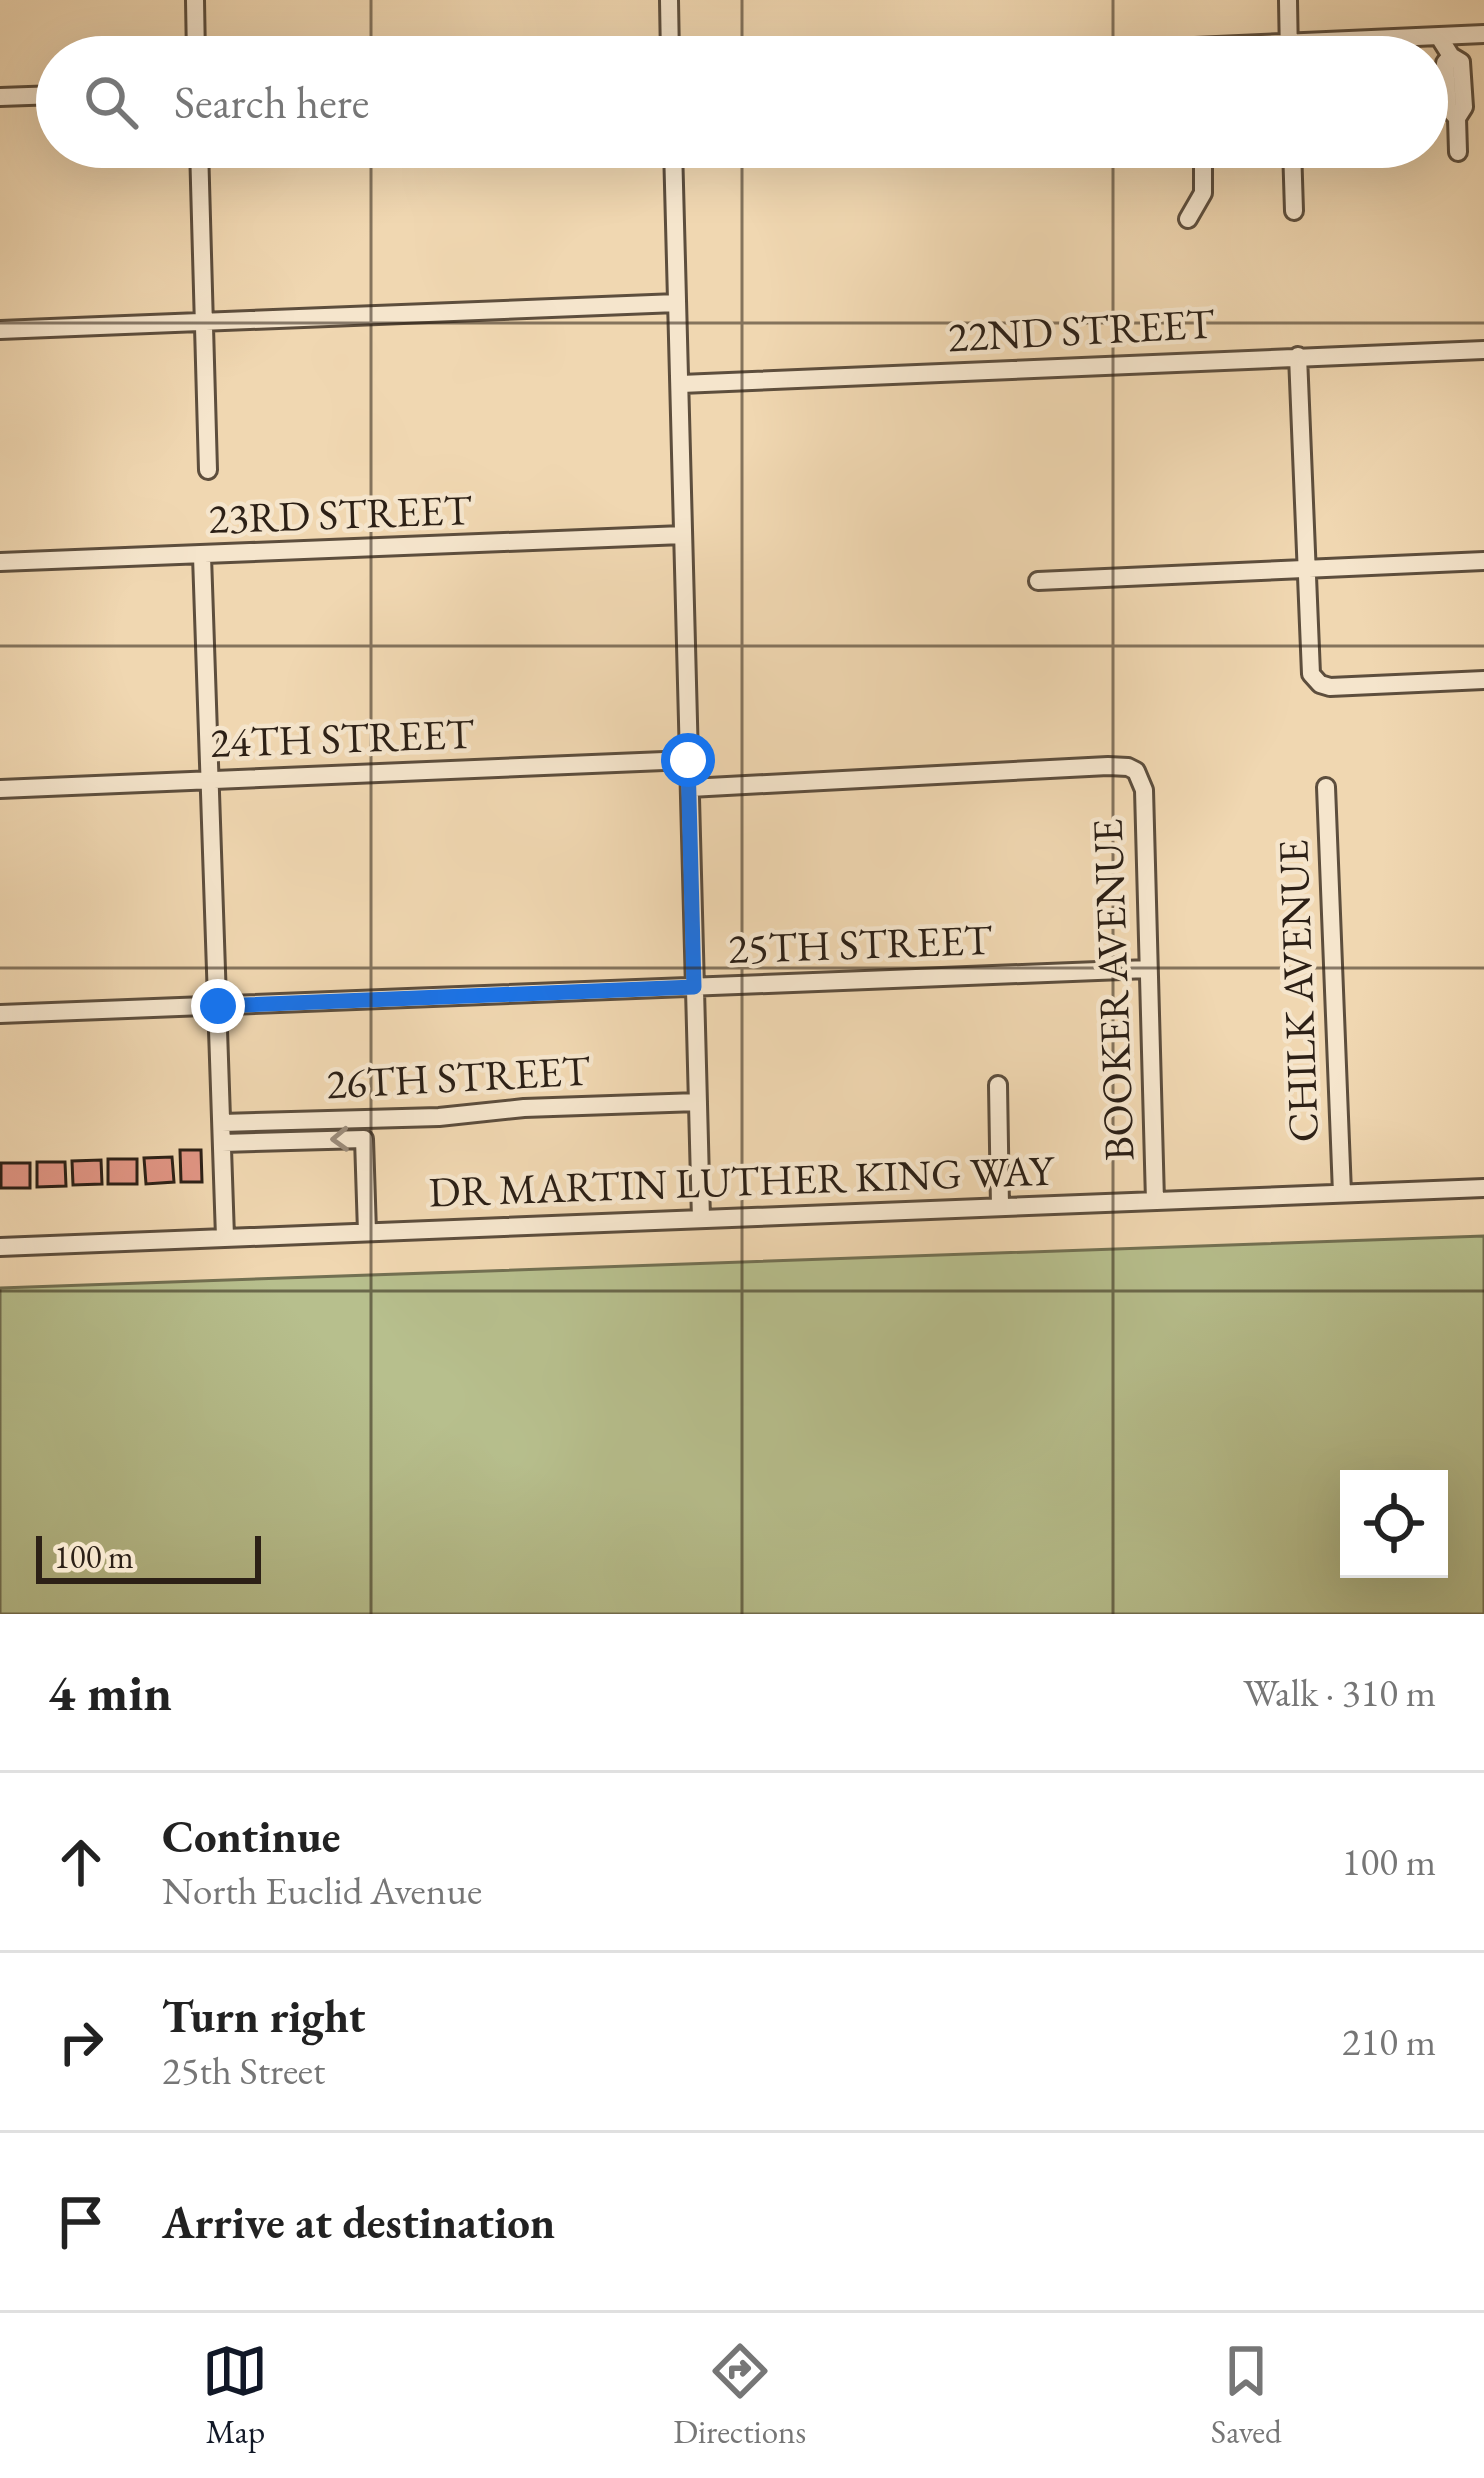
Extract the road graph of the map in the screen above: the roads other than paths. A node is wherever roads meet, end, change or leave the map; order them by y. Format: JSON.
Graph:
{"nodes":[{"id":1,"x":195,"y":0,"type":"edge"},
{"id":2,"x":669,"y":0,"type":"edge"},
{"id":3,"x":1288,"y":0,"type":"edge"},
{"id":4,"x":1484,"y":34,"type":"edge"},
{"id":5,"x":196,"y":36,"type":"edge"},
{"id":6,"x":670,"y":36,"type":"edge"},
{"id":7,"x":1289,"y":36,"type":"edge"},
{"id":8,"x":1448,"y":36,"type":"edge"},
{"id":9,"x":36,"y":96,"type":"edge"},
{"id":10,"x":0,"y":97,"type":"edge"},
{"id":11,"x":1448,"y":108,"type":"edge"},
{"id":12,"x":1458,"y":152,"type":"dead end"},
{"id":13,"x":199,"y":168,"type":"edge"},
{"id":14,"x":674,"y":168,"type":"edge"},
{"id":15,"x":1203,"y":168,"type":"edge"},
{"id":16,"x":1293,"y":168,"type":"edge"},
{"id":17,"x":1294,"y":211,"type":"dead end"},
{"id":18,"x":1188,"y":219,"type":"dead end"},
{"id":19,"x":677,"y":303,"type":"junction"},
{"id":20,"x":203,"y":321,"type":"junction"},
{"id":21,"x":0,"y":330,"type":"edge"},
{"id":22,"x":1484,"y":350,"type":"edge"},
{"id":23,"x":1298,"y":356,"type":"junction"},
{"id":24,"x":681,"y":384,"type":"junction"},
{"id":25,"x":208,"y":470,"type":"dead end"},
{"id":26,"x":683,"y":535,"type":"junction"},
{"id":27,"x":202,"y":556,"type":"junction"},
{"id":28,"x":1484,"y":561,"type":"edge"},
{"id":29,"x":0,"y":562,"type":"edge"},
{"id":30,"x":1306,"y":568,"type":"junction"},
{"id":31,"x":1037,"y":581,"type":"dead end"},
{"id":32,"x":1484,"y":680,"type":"edge"},
{"id":33,"x":688,"y":760,"type":"junction"},
{"id":34,"x":210,"y":780,"type":"junction"},
{"id":35,"x":1326,"y":787,"type":"dead end"},
{"id":36,"x":690,"y":788,"type":"junction"},
{"id":37,"x":0,"y":789,"type":"edge"},
{"id":38,"x":1148,"y":969,"type":"junction"},
{"id":39,"x":694,"y":987,"type":"junction"},
{"id":40,"x":218,"y":1006,"type":"junction"},
{"id":41,"x":0,"y":1014,"type":"edge"},
{"id":42,"x":998,"y":1085,"type":"dead end"},
{"id":43,"x":698,"y":1102,"type":"junction"},
{"id":44,"x":222,"y":1123,"type":"junction"},
{"id":45,"x":222,"y":1143,"type":"junction"},
{"id":46,"x":1484,"y":1188,"type":"edge"},
{"id":47,"x":1342,"y":1193,"type":"junction"},
{"id":48,"x":1155,"y":1201,"type":"junction"},
{"id":49,"x":1000,"y":1207,"type":"junction"},
{"id":50,"x":701,"y":1219,"type":"junction"},
{"id":51,"x":367,"y":1232,"type":"junction"},
{"id":52,"x":225,"y":1238,"type":"junction"},
{"id":53,"x":0,"y":1247,"type":"edge"}],
"edges":[{"from":1,"to":5,"type":"street"},
{"from":2,"to":6,"type":"street"},
{"from":3,"to":7,"type":"street"},
{"from":4,"to":8,"type":"street"},
{"from":9,"to":10,"type":"street"},
{"from":11,"to":12,"type":"street"},
{"from":13,"to":20,"type":"street"},
{"from":14,"to":19,"type":"street"},
{"from":15,"to":18,"type":"street"},
{"from":16,"to":17,"type":"street"},
{"from":19,"to":20,"type":"street"},
{"from":19,"to":24,"type":"street"},
{"from":20,"to":21,"type":"street"},
{"from":20,"to":25,"type":"street"},
{"from":22,"to":23,"type":"street","name":"22ND STREET"},
{"from":23,"to":24,"type":"street","name":"22ND STREET"},
{"from":23,"to":30,"type":"street"},
{"from":24,"to":26,"type":"street"},
{"from":26,"to":27,"type":"street","name":"23RD STREET"},
{"from":26,"to":33,"type":"street"},
{"from":27,"to":29,"type":"street","name":"23RD STREET"},
{"from":27,"to":34,"type":"street"},
{"from":28,"to":30,"type":"street"},
{"from":30,"to":31,"type":"street"},
{"from":30,"to":32,"type":"street"},
{"from":33,"to":34,"type":"street","name":"24TH STREET"},
{"from":33,"to":36,"type":"street"},
{"from":34,"to":37,"type":"street","name":"24TH STREET"},
{"from":34,"to":40,"type":"street"},
{"from":35,"to":47,"type":"street","name":"CHILK AVENUE"},
{"from":36,"to":38,"type":"street","name":"BOOKER AVENUE"},
{"from":36,"to":39,"type":"street"},
{"from":38,"to":39,"type":"street","name":"25TH STREET"},
{"from":38,"to":48,"type":"street","name":"BOOKER AVENUE"},
{"from":39,"to":40,"type":"street","name":"25TH STREET"},
{"from":39,"to":43,"type":"street"},
{"from":40,"to":41,"type":"street","name":"25TH STREET"},
{"from":40,"to":44,"type":"street"},
{"from":42,"to":49,"type":"street"},
{"from":43,"to":44,"type":"street","name":"26TH STREET"},
{"from":43,"to":50,"type":"street"},
{"from":44,"to":45,"type":"street"},
{"from":51,"to":45,"type":"street","one_way":true},
{"from":45,"to":52,"type":"street"},
{"from":46,"to":47,"type":"street","name":"DR MARTIN LUTHER KING WAY"},
{"from":47,"to":48,"type":"street","name":"DR MARTIN LUTHER KING WAY"},
{"from":48,"to":49,"type":"street","name":"DR MARTIN LUTHER KING WAY"},
{"from":49,"to":50,"type":"street","name":"DR MARTIN LUTHER KING WAY"},
{"from":50,"to":51,"type":"street","name":"DR MARTIN LUTHER KING WAY"},
{"from":51,"to":52,"type":"street","name":"DR MARTIN LUTHER KING WAY"},
{"from":52,"to":53,"type":"street","name":"DR MARTIN LUTHER KING WAY"}]}
